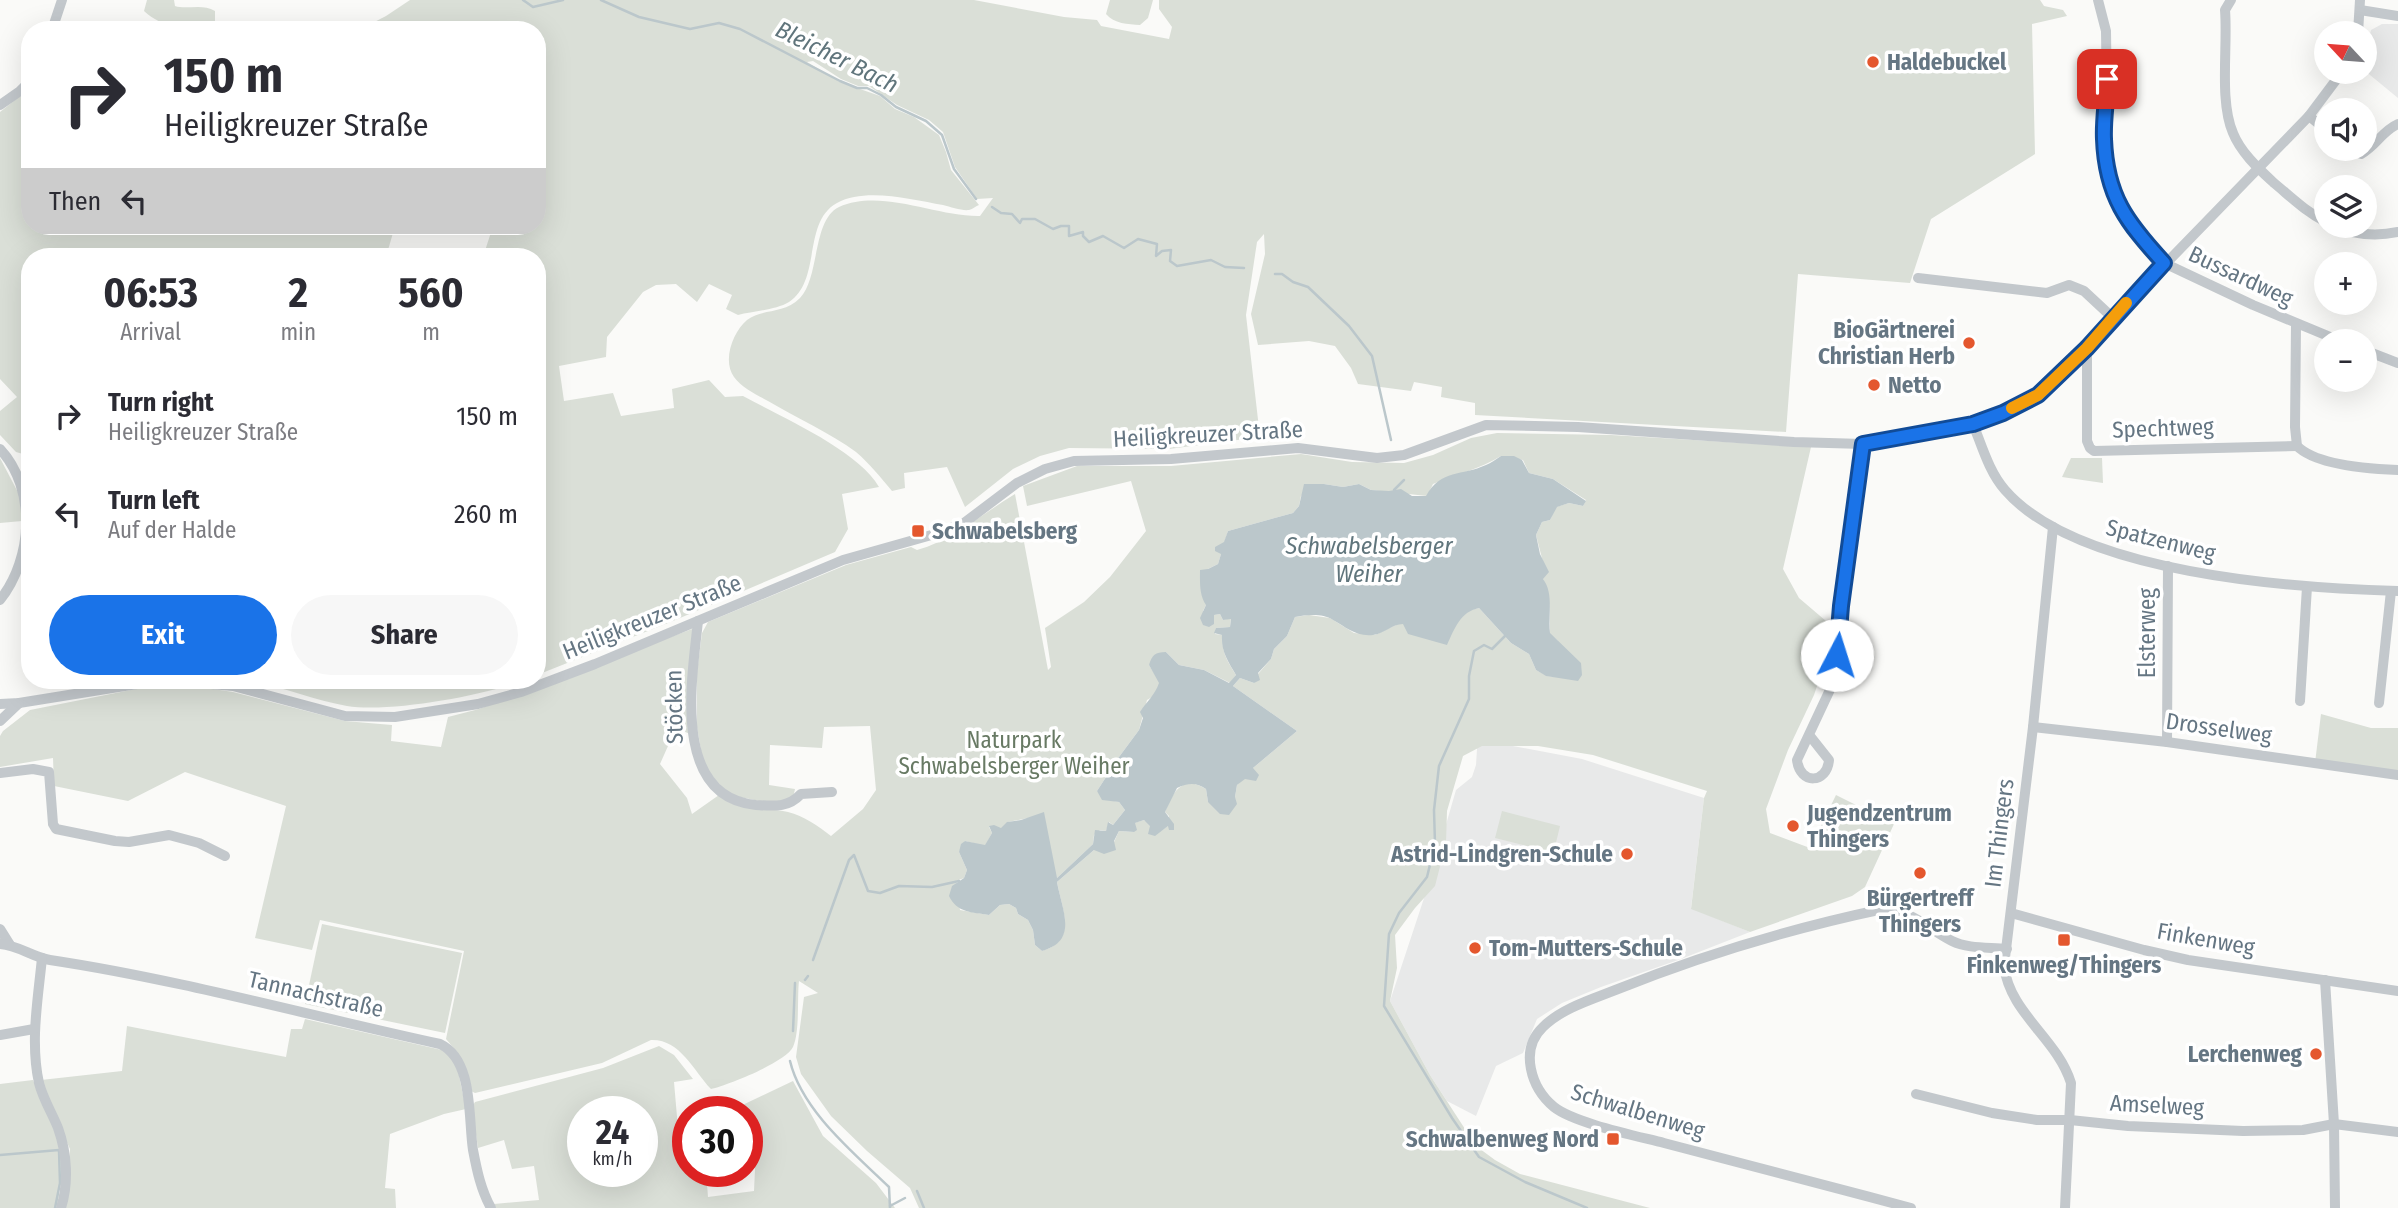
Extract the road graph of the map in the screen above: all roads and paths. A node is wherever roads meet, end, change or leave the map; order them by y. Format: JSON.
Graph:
{"nodes":[{"id":1,"x":62,"y":0,"type":"edge"},
{"id":2,"x":2098,"y":0,"type":"edge"},
{"id":3,"x":2225,"y":3,"type":"edge"},
{"id":4,"x":2360,"y":5,"type":"edge"},
{"id":5,"x":2398,"y":16,"type":"edge"},
{"id":6,"x":55,"y":21,"type":"edge"},
{"id":7,"x":2333,"y":84,"type":"edge"},
{"id":8,"x":21,"y":91,"type":"edge"},
{"id":9,"x":0,"y":105,"type":"edge"},
{"id":10,"x":2309,"y":116,"type":"junction"},
{"id":11,"x":2314,"y":120,"type":"edge"},
{"id":12,"x":2398,"y":124,"type":"edge"},
{"id":13,"x":2377,"y":138,"type":"edge"},
{"id":14,"x":2258,"y":168,"type":"junction"},
{"id":15,"x":2314,"y":214,"type":"edge"},
{"id":16,"x":2398,"y":232,"type":"edge"},
{"id":17,"x":2377,"y":236,"type":"edge"},
{"id":18,"x":2164,"y":263,"type":"junction"},
{"id":19,"x":1918,"y":278,"type":"dead end"},
{"id":20,"x":2113,"y":318,"type":"junction"},
{"id":21,"x":2296,"y":324,"type":"junction"},
{"id":22,"x":2314,"y":331,"type":"edge"},
{"id":23,"x":2087,"y":348,"type":"junction"},
{"id":24,"x":2377,"y":355,"type":"edge"},
{"id":25,"x":2398,"y":363,"type":"edge"},
{"id":26,"x":1973,"y":424,"type":"junction"},
{"id":27,"x":1863,"y":444,"type":"junction"},
{"id":28,"x":2298,"y":446,"type":"junction"},
{"id":29,"x":0,"y":449,"type":"edge"},
{"id":30,"x":2398,"y":470,"type":"edge"},
{"id":31,"x":21,"y":484,"type":"edge"},
{"id":32,"x":2053,"y":527,"type":"junction"},
{"id":33,"x":21,"y":549,"type":"edge"},
{"id":34,"x":2168,"y":566,"type":"junction"},
{"id":35,"x":2307,"y":587,"type":"junction"},
{"id":36,"x":2394,"y":591,"type":"edge"},
{"id":37,"x":0,"y":600,"type":"edge"},
{"id":38,"x":698,"y":621,"type":"junction"},
{"id":39,"x":546,"y":682,"type":"edge"},
{"id":40,"x":75,"y":689,"type":"edge"},
{"id":41,"x":109,"y":689,"type":"edge"},
{"id":42,"x":238,"y":689,"type":"edge"},
{"id":43,"x":528,"y":689,"type":"edge"},
{"id":44,"x":75,"y":695,"type":"junction"},
{"id":45,"x":2300,"y":701,"type":"dead end"},
{"id":46,"x":19,"y":703,"type":"junction"},
{"id":47,"x":2379,"y":703,"type":"dead end"},
{"id":48,"x":0,"y":704,"type":"edge"},
{"id":49,"x":0,"y":721,"type":"edge"},
{"id":50,"x":2033,"y":727,"type":"junction"},
{"id":51,"x":1810,"y":736,"type":"dead end"},
{"id":52,"x":2167,"y":742,"type":"junction"},
{"id":53,"x":0,"y":773,"type":"edge"},
{"id":54,"x":2398,"y":775,"type":"edge"},
{"id":55,"x":832,"y":792,"type":"dead end"},
{"id":56,"x":225,"y":856,"type":"dead end"},
{"id":57,"x":2011,"y":913,"type":"junction"},
{"id":58,"x":0,"y":929,"type":"edge"},
{"id":59,"x":5,"y":944,"type":"edge"},
{"id":60,"x":2007,"y":949,"type":"junction"},
{"id":61,"x":42,"y":958,"type":"junction"},
{"id":62,"x":2325,"y":980,"type":"junction"},
{"id":63,"x":2398,"y":991,"type":"edge"},
{"id":64,"x":34,"y":1029,"type":"junction"},
{"id":65,"x":0,"y":1035,"type":"edge"},
{"id":66,"x":1916,"y":1094,"type":"dead end"},
{"id":67,"x":2070,"y":1120,"type":"junction"},
{"id":68,"x":2334,"y":1124,"type":"junction"},
{"id":69,"x":2398,"y":1132,"type":"edge"},
{"id":70,"x":61,"y":1208,"type":"edge"},
{"id":71,"x":491,"y":1208,"type":"edge"},
{"id":72,"x":1911,"y":1208,"type":"edge"},
{"id":73,"x":2065,"y":1208,"type":"edge"},
{"id":74,"x":2335,"y":1208,"type":"edge"},
{"id":75,"x":2343,"y":1208,"type":"edge"}],
"edges":[{"from":1,"to":6,"type":"street"},
{"from":2,"to":18,"type":"street"},
{"from":3,"to":14,"type":"street"},
{"from":4,"to":5,"type":"street"},
{"from":7,"to":10,"type":"street","name":"Heiligkreuzer Straße"},
{"from":8,"to":9,"type":"street"},
{"from":10,"to":11,"type":"street"},
{"from":10,"to":14,"type":"street","name":"Heiligkreuzer Straße"},
{"from":12,"to":13,"type":"street"},
{"from":14,"to":15,"type":"street"},
{"from":14,"to":18,"type":"street","name":"Heiligkreuzer Straße"},
{"from":16,"to":17,"type":"street"},
{"from":18,"to":20,"type":"street","name":"Heiligkreuzer Straße"},
{"from":18,"to":21,"type":"street","name":"Bussardweg"},
{"from":19,"to":20,"type":"street"},
{"from":20,"to":23,"type":"street","name":"Heiligkreuzer Straße"},
{"from":21,"to":22,"type":"street","name":"Bussardweg"},
{"from":21,"to":28,"type":"street"},
{"from":23,"to":26,"type":"street","name":"Heiligkreuzer Straße"},
{"from":23,"to":28,"type":"street","name":"Spechtweg"},
{"from":24,"to":25,"type":"street"},
{"from":26,"to":27,"type":"street","name":"Heiligkreuzer Straße"},
{"from":26,"to":32,"type":"street","name":"Spatzenweg"},
{"from":27,"to":38,"type":"street","name":"Heiligkreuzer Straße"},
{"from":27,"to":51,"type":"street"},
{"from":28,"to":30,"type":"street"},
{"from":29,"to":31,"type":"street"},
{"from":32,"to":34,"type":"street","name":"Spatzenweg"},
{"from":32,"to":50,"type":"street","name":"Im Thingers"},
{"from":33,"to":37,"type":"street"},
{"from":34,"to":35,"type":"street","name":"Spatzenweg"},
{"from":34,"to":52,"type":"street","name":"Elsterweg"},
{"from":35,"to":36,"type":"street","name":"Spatzenweg"},
{"from":35,"to":45,"type":"street"},
{"from":36,"to":47,"type":"street"},
{"from":38,"to":39,"type":"street","name":"Heiligkreuzer Straße"},
{"from":38,"to":55,"type":"street","name":"Stöcken"},
{"from":40,"to":44,"type":"street"},
{"from":41,"to":44,"type":"street","name":"Heiligkreuzer Straße"},
{"from":42,"to":43,"type":"street","name":"Heiligkreuzer Straße"},
{"from":44,"to":46,"type":"street","name":"Heiligkreuzer Straße"},
{"from":46,"to":48,"type":"street","name":"Heiligkreuzer Straße"},
{"from":46,"to":49,"type":"street"},
{"from":50,"to":52,"type":"street","name":"Drosselweg"},
{"from":50,"to":57,"type":"street","name":"Im Thingers"},
{"from":52,"to":54,"type":"street","name":"Drosselweg"},
{"from":53,"to":56,"type":"street"},
{"from":57,"to":60,"type":"street","name":"Im Thingers"},
{"from":57,"to":62,"type":"street","name":"Finkenweg"},
{"from":58,"to":59,"type":"street","name":"Tannachstraße"},
{"from":59,"to":61,"type":"street","name":"Tannachstraße"},
{"from":60,"to":67,"type":"street","name":"Im Thingers"},
{"from":60,"to":72,"type":"street","name":"Schwalbenweg"},
{"from":61,"to":64,"type":"street"},
{"from":61,"to":71,"type":"street","name":"Tannachstraße"},
{"from":62,"to":63,"type":"street","name":"Finkenweg"},
{"from":62,"to":68,"type":"street"},
{"from":64,"to":65,"type":"street"},
{"from":64,"to":70,"type":"street"},
{"from":66,"to":67,"type":"street","name":"Amselweg"},
{"from":67,"to":68,"type":"street","name":"Amselweg"},
{"from":67,"to":73,"type":"street","name":"Im Thingers"},
{"from":68,"to":69,"type":"street","name":"Amselweg"},
{"from":68,"to":74,"type":"street"},
{"from":74,"to":75,"type":"street"}]}
